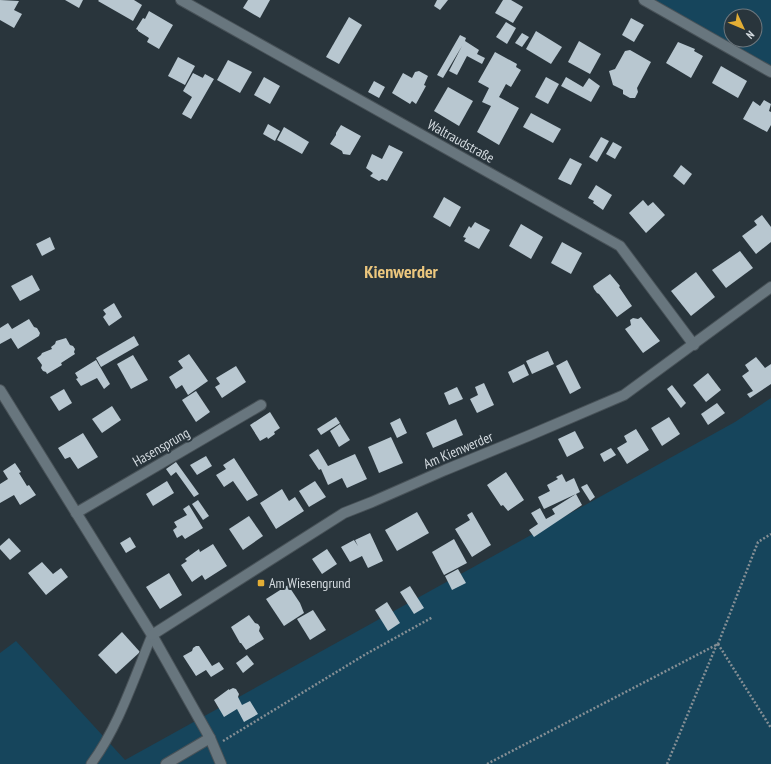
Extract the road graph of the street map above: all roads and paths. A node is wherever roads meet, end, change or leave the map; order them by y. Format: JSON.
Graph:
{"nodes":[{"id":1,"x":181,"y":0,"type":"edge"},
{"id":2,"x":644,"y":0,"type":"edge"},
{"id":3,"x":771,"y":72,"type":"edge"},
{"id":4,"x":771,"y":287,"type":"edge"},
{"id":5,"x":694,"y":345,"type":"junction"},
{"id":6,"x":0,"y":390,"type":"edge"},
{"id":7,"x":261,"y":405,"type":"dead end"},
{"id":8,"x":76,"y":513,"type":"junction"},
{"id":9,"x":771,"y":534,"type":"edge"},
{"id":10,"x":433,"y":617,"type":"dead end"},
{"id":11,"x":152,"y":635,"type":"junction"},
{"id":12,"x":718,"y":644,"type":"junction"},
{"id":13,"x":771,"y":728,"type":"edge"},
{"id":14,"x":212,"y":742,"type":"junction"},
{"id":15,"x":91,"y":764,"type":"edge"},
{"id":16,"x":166,"y":764,"type":"edge"},
{"id":17,"x":221,"y":764,"type":"edge"},
{"id":18,"x":487,"y":764,"type":"edge"},
{"id":19,"x":667,"y":764,"type":"edge"}],
"edges":[{"from":1,"to":5,"type":"street","name":"Waltraudstraße"},
{"from":2,"to":3,"type":"street"},
{"from":4,"to":5,"type":"street","name":"Am Kienwerder"},
{"from":5,"to":11,"type":"street","name":"Am Kienwerder"},
{"from":6,"to":8,"type":"street"},
{"from":7,"to":8,"type":"street","name":"Hasensprung"},
{"from":8,"to":11,"type":"street"},
{"from":9,"to":12,"type":"path"},
{"from":10,"to":14,"type":"path"},
{"from":11,"to":14,"type":"street"},
{"from":11,"to":15,"type":"lane"},
{"from":12,"to":13,"type":"path"},
{"from":12,"to":18,"type":"path"},
{"from":12,"to":19,"type":"path"},
{"from":14,"to":16,"type":"street"},
{"from":14,"to":17,"type":"street"}]}
